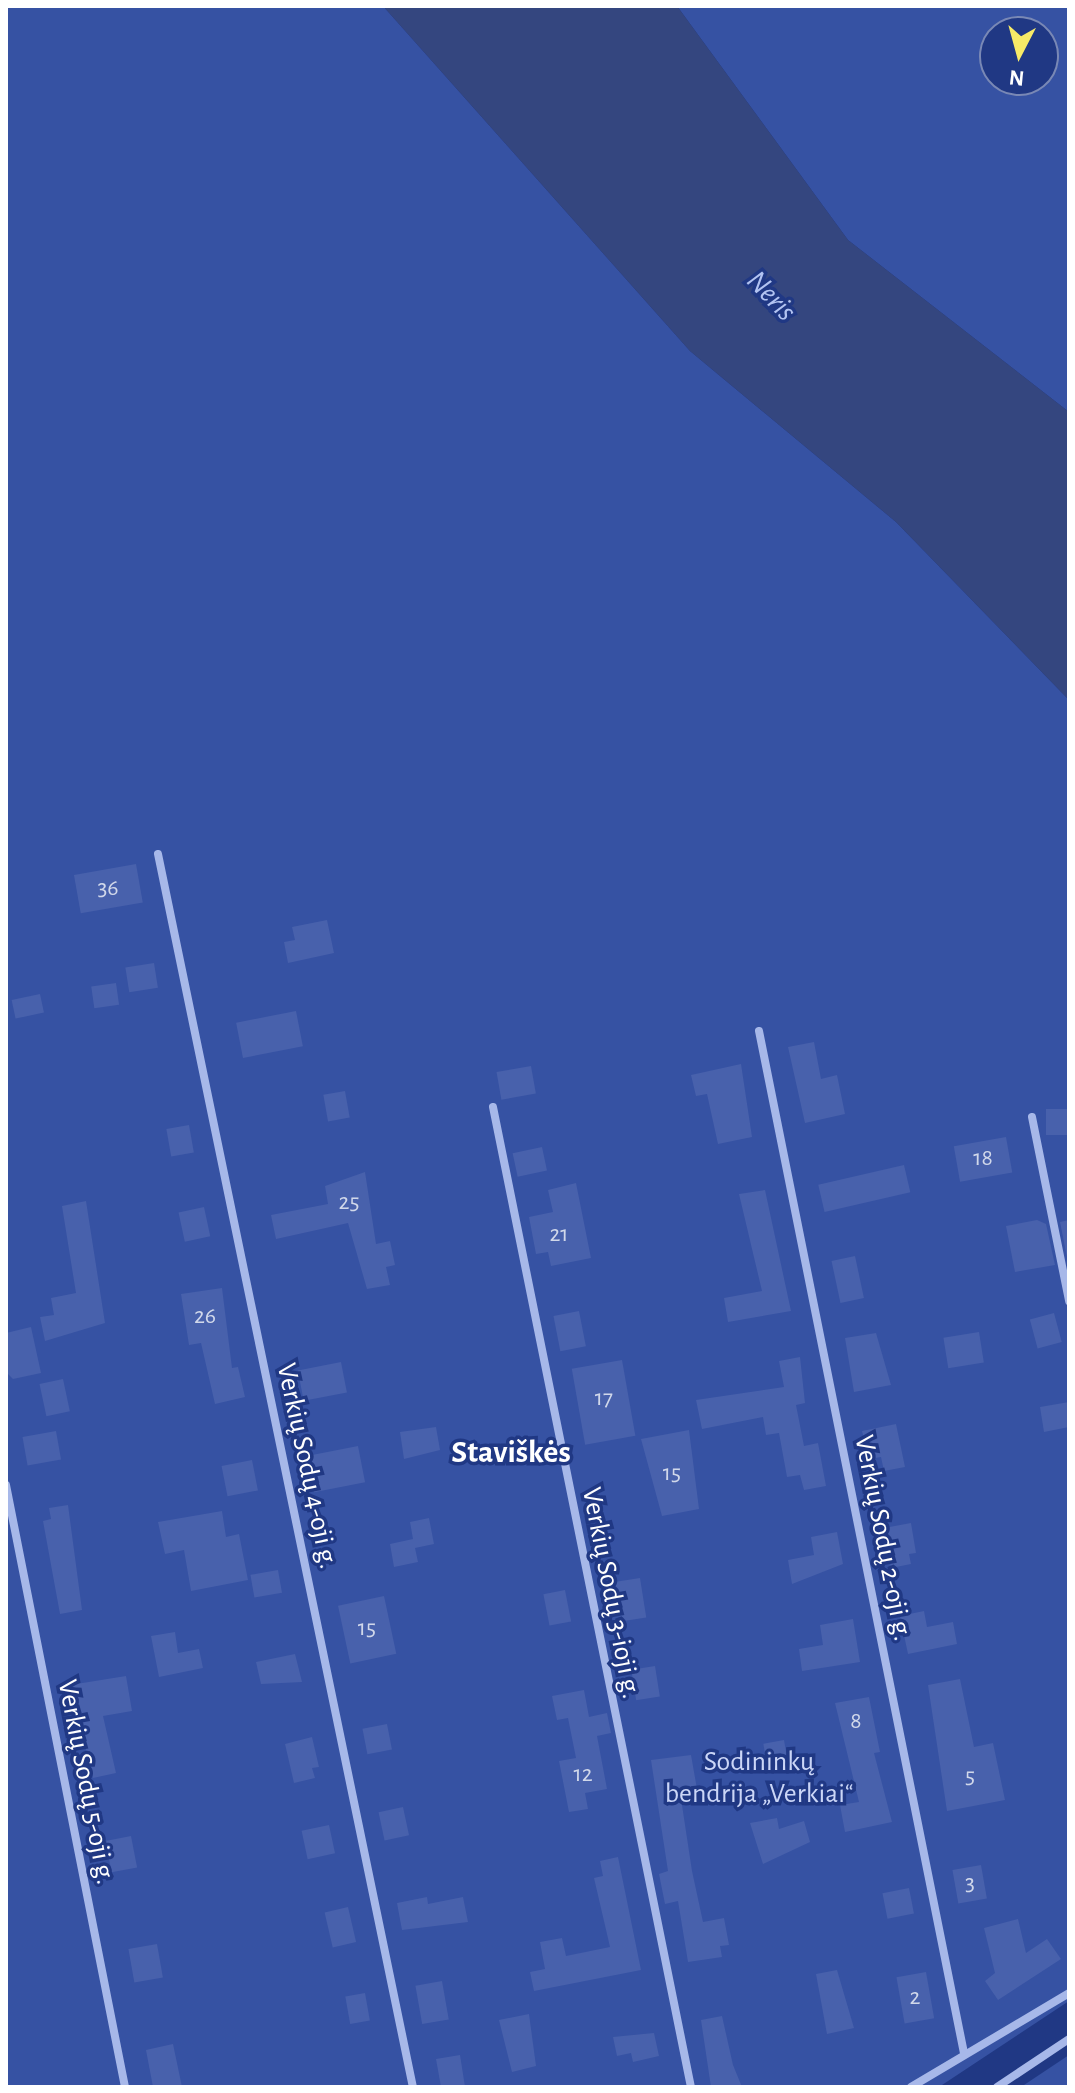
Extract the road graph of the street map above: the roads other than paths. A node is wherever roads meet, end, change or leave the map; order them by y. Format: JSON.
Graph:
{"nodes":[{"id":1,"x":158,"y":854,"type":"dead end"},
{"id":2,"x":759,"y":1031,"type":"dead end"},
{"id":3,"x":493,"y":1107,"type":"dead end"},
{"id":4,"x":1032,"y":1117,"type":"dead end"},
{"id":5,"x":1069,"y":1301,"type":"edge"},
{"id":6,"x":6,"y":1485,"type":"edge"},
{"id":7,"x":1069,"y":1993,"type":"edge"},
{"id":8,"x":1069,"y":2039,"type":"edge"},
{"id":9,"x":964,"y":2053,"type":"junction"},
{"id":10,"x":125,"y":2087,"type":"edge"},
{"id":11,"x":413,"y":2087,"type":"edge"},
{"id":12,"x":691,"y":2087,"type":"edge"},
{"id":13,"x":911,"y":2087,"type":"edge"},
{"id":14,"x":997,"y":2087,"type":"edge"}],
"edges":[{"from":1,"to":11,"type":"street","name":"Verkių Sodų 4-oji g."},
{"from":2,"to":9,"type":"street","name":"Verkių Sodų 2-oji g."},
{"from":3,"to":12,"type":"street","name":"Verkių Sodų 3-ioji g."},
{"from":4,"to":5,"type":"street"},
{"from":6,"to":10,"type":"street","name":"Verkių Sodų 5-oji g."},
{"from":7,"to":9,"type":"street"},
{"from":8,"to":14,"type":"street"},
{"from":9,"to":13,"type":"street"}]}
